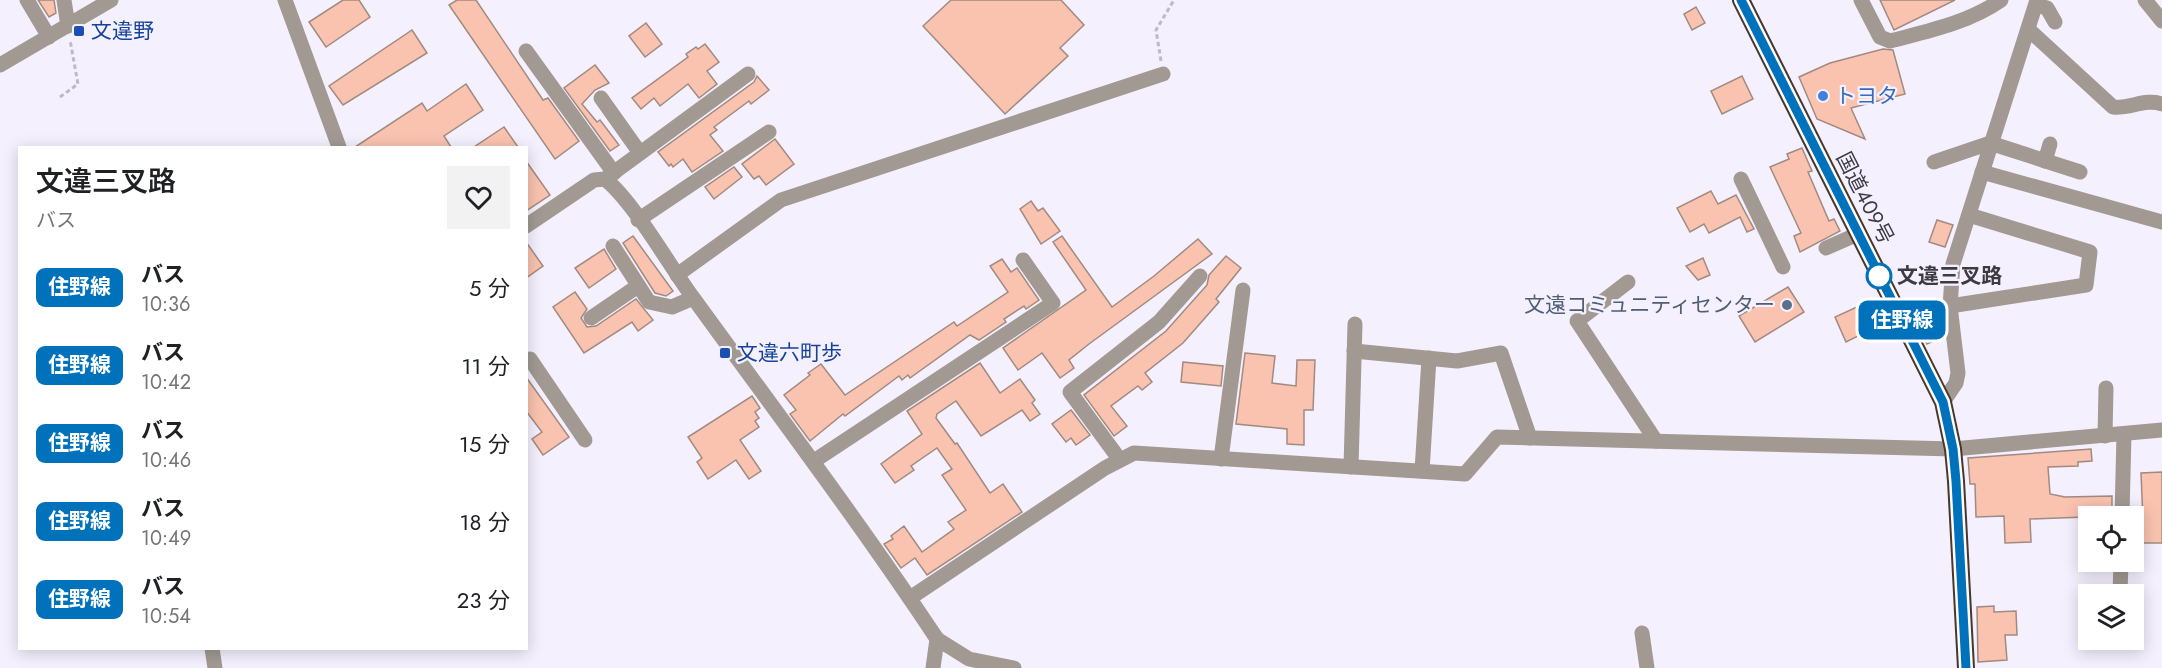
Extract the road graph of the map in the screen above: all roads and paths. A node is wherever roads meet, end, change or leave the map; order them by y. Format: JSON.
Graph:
{"nodes":[{"id":1,"x":27,"y":0,"type":"edge"},
{"id":2,"x":64,"y":0,"type":"edge"},
{"id":3,"x":111,"y":0,"type":"edge"},
{"id":4,"x":285,"y":0,"type":"edge"},
{"id":5,"x":1174,"y":0,"type":"edge"},
{"id":6,"x":1741,"y":0,"type":"edge"},
{"id":7,"x":1861,"y":0,"type":"edge"},
{"id":8,"x":2001,"y":0,"type":"edge"},
{"id":9,"x":2145,"y":0,"type":"edge"},
{"id":10,"x":2044,"y":3,"type":"edge"},
{"id":11,"x":2162,"y":21,"type":"edge"},
{"id":12,"x":2055,"y":22,"type":"dead end"},
{"id":13,"x":68,"y":26,"type":"junction"},
{"id":14,"x":2028,"y":29,"type":"junction"},
{"id":15,"x":49,"y":37,"type":"junction"},
{"id":16,"x":526,"y":51,"type":"dead end"},
{"id":17,"x":0,"y":65,"type":"edge"},
{"id":18,"x":748,"y":74,"type":"dead end"},
{"id":19,"x":1163,"y":74,"type":"joint"},
{"id":20,"x":60,"y":97,"type":"dead end"},
{"id":21,"x":601,"y":98,"type":"dead end"},
{"id":22,"x":2162,"y":104,"type":"edge"},
{"id":23,"x":769,"y":132,"type":"dead end"},
{"id":24,"x":1990,"y":143,"type":"junction"},
{"id":25,"x":2050,"y":144,"type":"dead end"},
{"id":26,"x":339,"y":146,"type":"edge"},
{"id":27,"x":640,"y":153,"type":"junction"},
{"id":28,"x":2045,"y":161,"type":"junction"},
{"id":29,"x":1934,"y":162,"type":"dead end"},
{"id":30,"x":1982,"y":172,"type":"junction"},
{"id":31,"x":2080,"y":172,"type":"dead end"},
{"id":32,"x":609,"y":176,"type":"junction"},
{"id":33,"x":1741,"y":178,"type":"dead end"},
{"id":34,"x":1969,"y":215,"type":"junction"},
{"id":35,"x":638,"y":220,"type":"junction"},
{"id":36,"x":2162,"y":222,"type":"edge"},
{"id":37,"x":528,"y":225,"type":"edge"},
{"id":38,"x":1858,"y":234,"type":"junction"},
{"id":39,"x":613,"y":246,"type":"dead end"},
{"id":40,"x":1826,"y":248,"type":"dead end"},
{"id":41,"x":1023,"y":260,"type":"dead end"},
{"id":42,"x":1783,"y":267,"type":"dead end"},
{"id":43,"x":677,"y":275,"type":"junction"},
{"id":44,"x":1200,"y":276,"type":"dead end"},
{"id":45,"x":1628,"y":282,"type":"dead end"},
{"id":46,"x":638,"y":286,"type":"junction"},
{"id":47,"x":1243,"y":290,"type":"dead end"},
{"id":48,"x":693,"y":298,"type":"junction"},
{"id":49,"x":1950,"y":306,"type":"junction"},
{"id":50,"x":591,"y":318,"type":"dead end"},
{"id":51,"x":1355,"y":324,"type":"dead end"},
{"id":52,"x":1354,"y":351,"type":"junction"},
{"id":53,"x":1429,"y":358,"type":"junction"},
{"id":54,"x":528,"y":360,"type":"edge"},
{"id":55,"x":2106,"y":388,"type":"dead end"},
{"id":56,"x":1943,"y":402,"type":"junction"},
{"id":57,"x":2162,"y":430,"type":"edge"},
{"id":58,"x":2124,"y":434,"type":"junction"},
{"id":59,"x":2105,"y":436,"type":"junction"},
{"id":60,"x":1530,"y":438,"type":"junction"},
{"id":61,"x":585,"y":440,"type":"dead end"},
{"id":62,"x":1656,"y":441,"type":"junction"},
{"id":63,"x":1953,"y":449,"type":"junction"},
{"id":64,"x":1221,"y":459,"type":"junction"},
{"id":65,"x":1120,"y":460,"type":"junction"},
{"id":66,"x":814,"y":461,"type":"junction"},
{"id":67,"x":1351,"y":467,"type":"junction"},
{"id":68,"x":1422,"y":471,"type":"junction"},
{"id":69,"x":2122,"y":506,"type":"edge"},
{"id":70,"x":910,"y":598,"type":"junction"},
{"id":71,"x":1642,"y":633,"type":"dead end"},
{"id":72,"x":937,"y":639,"type":"junction"},
{"id":73,"x":212,"y":650,"type":"edge"},
{"id":74,"x":215,"y":668,"type":"edge"},
{"id":75,"x":933,"y":668,"type":"edge"},
{"id":76,"x":1014,"y":668,"type":"edge"},
{"id":77,"x":1647,"y":668,"type":"edge"},
{"id":78,"x":1966,"y":668,"type":"edge"}],
"edges":[{"from":1,"to":15,"type":"street"},
{"from":2,"to":13,"type":"street"},
{"from":3,"to":13,"type":"street"},
{"from":4,"to":26,"type":"street"},
{"from":5,"to":19,"type":"path"},
{"from":6,"to":38,"type":"highway","name":"国道409号"},
{"from":7,"to":8,"type":"street"},
{"from":9,"to":11,"type":"street"},
{"from":10,"to":12,"type":"street"},
{"from":10,"to":14,"type":"street"},
{"from":13,"to":15,"type":"street"},
{"from":13,"to":20,"type":"path"},
{"from":14,"to":22,"type":"street"},
{"from":14,"to":24,"type":"street"},
{"from":15,"to":17,"type":"street"},
{"from":16,"to":32,"type":"street"},
{"from":18,"to":27,"type":"street"},
{"from":19,"to":43,"type":"street"},
{"from":21,"to":27,"type":"street"},
{"from":23,"to":35,"type":"street"},
{"from":24,"to":28,"type":"street"},
{"from":24,"to":29,"type":"street"},
{"from":24,"to":30,"type":"street"},
{"from":25,"to":28,"type":"street"},
{"from":27,"to":32,"type":"street"},
{"from":28,"to":31,"type":"street"},
{"from":30,"to":34,"type":"street"},
{"from":30,"to":36,"type":"street"},
{"from":32,"to":35,"type":"street"},
{"from":32,"to":37,"type":"street"},
{"from":33,"to":42,"type":"street"},
{"from":34,"to":49,"type":"street"},
{"from":34,"to":49,"type":"street"},
{"from":35,"to":43,"type":"street"},
{"from":38,"to":40,"type":"street"},
{"from":38,"to":56,"type":"highway","name":"国道409号"},
{"from":39,"to":46,"type":"street"},
{"from":41,"to":66,"type":"street"},
{"from":43,"to":48,"type":"street"},
{"from":44,"to":65,"type":"street"},
{"from":45,"to":62,"type":"street"},
{"from":46,"to":48,"type":"street"},
{"from":46,"to":50,"type":"street"},
{"from":47,"to":64,"type":"street"},
{"from":48,"to":66,"type":"street"},
{"from":49,"to":56,"type":"street"},
{"from":51,"to":52,"type":"street"},
{"from":52,"to":53,"type":"street"},
{"from":52,"to":67,"type":"street"},
{"from":53,"to":60,"type":"street"},
{"from":53,"to":68,"type":"street"},
{"from":54,"to":61,"type":"street"},
{"from":55,"to":59,"type":"street"},
{"from":56,"to":63,"type":"highway","name":"国道409号"},
{"from":57,"to":58,"type":"street"},
{"from":58,"to":59,"type":"street"},
{"from":58,"to":69,"type":"street"},
{"from":59,"to":63,"type":"street"},
{"from":60,"to":62,"type":"street"},
{"from":60,"to":68,"type":"street"},
{"from":62,"to":63,"type":"street"},
{"from":63,"to":78,"type":"highway","name":"国道409号"},
{"from":64,"to":65,"type":"street"},
{"from":64,"to":67,"type":"street"},
{"from":65,"to":70,"type":"street"},
{"from":66,"to":70,"type":"street"},
{"from":67,"to":68,"type":"street"},
{"from":70,"to":72,"type":"street"},
{"from":71,"to":77,"type":"street"},
{"from":72,"to":75,"type":"street"},
{"from":72,"to":76,"type":"street"},
{"from":73,"to":74,"type":"street"}]}
